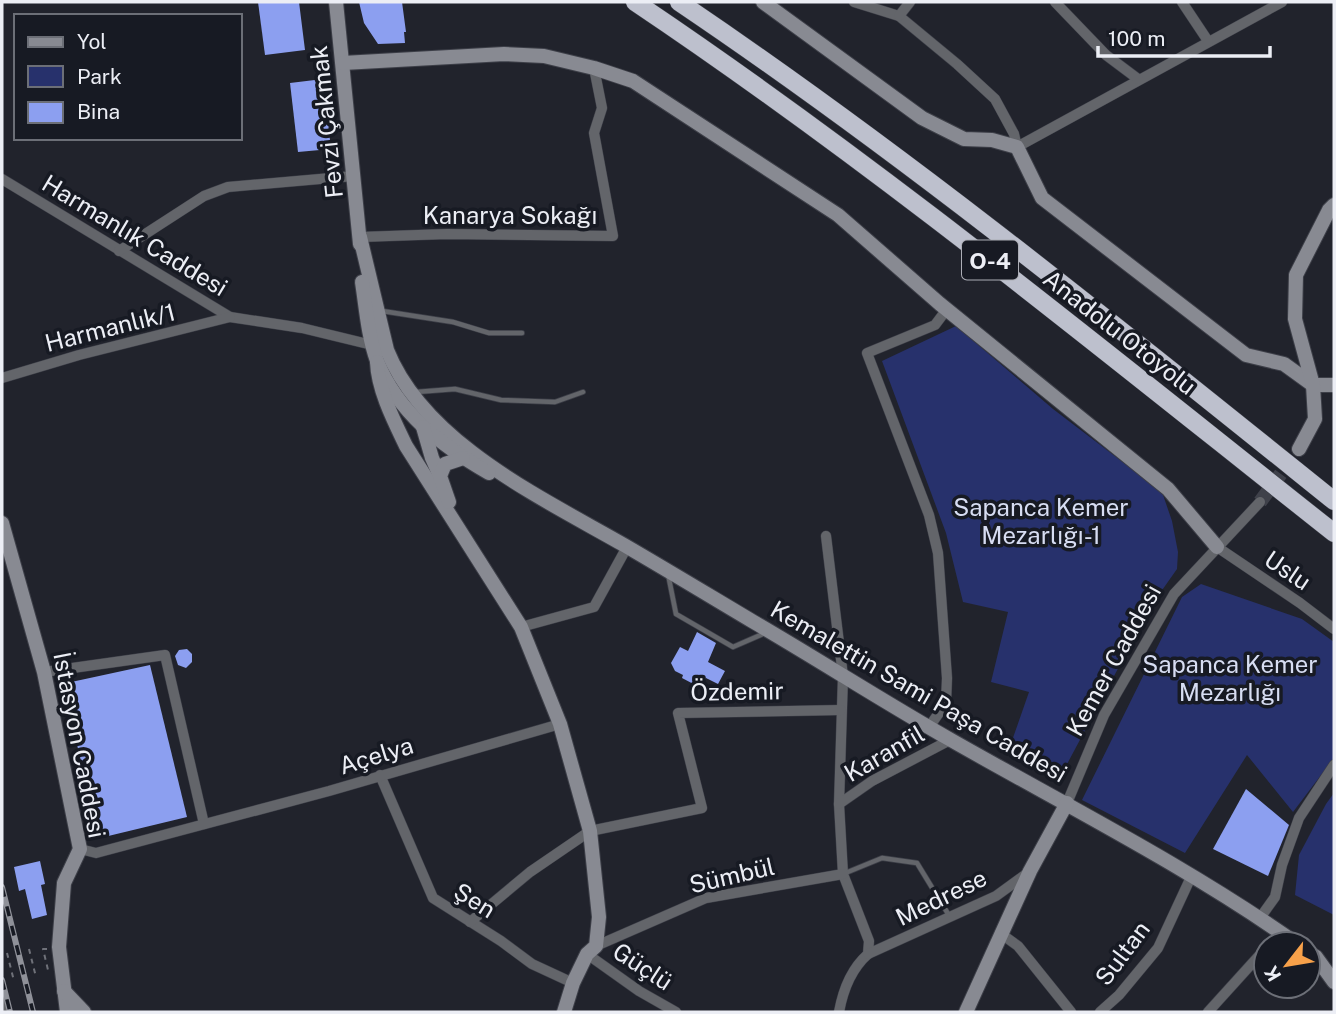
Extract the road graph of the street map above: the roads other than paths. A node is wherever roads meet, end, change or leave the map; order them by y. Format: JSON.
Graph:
{"nodes":[{"id":1,"x":336,"y":2,"type":"edge"},
{"id":2,"x":635,"y":2,"type":"edge"},
{"id":3,"x":679,"y":2,"type":"edge"},
{"id":4,"x":762,"y":2,"type":"edge"},
{"id":5,"x":854,"y":2,"type":"edge"},
{"id":6,"x":909,"y":2,"type":"edge"},
{"id":7,"x":1055,"y":2,"type":"edge"},
{"id":8,"x":1182,"y":2,"type":"edge"},
{"id":9,"x":1282,"y":2,"type":"edge"},
{"id":10,"x":899,"y":16,"type":"junction"},
{"id":11,"x":1208,"y":41,"type":"junction"},
{"id":12,"x":343,"y":63,"type":"junction"},
{"id":13,"x":594,"y":68,"type":"junction"},
{"id":14,"x":1138,"y":79,"type":"junction"},
{"id":15,"x":1017,"y":147,"type":"junction"},
{"id":16,"x":354,"y":176,"type":"junction"},
{"id":17,"x":2,"y":179,"type":"edge"},
{"id":18,"x":1334,"y":205,"type":"edge"},
{"id":19,"x":360,"y":237,"type":"junction"},
{"id":20,"x":119,"y":251,"type":"junction"},
{"id":21,"x":947,"y":309,"type":"junction"},
{"id":22,"x":377,"y":311,"type":"junction"},
{"id":23,"x":230,"y":317,"type":"junction"},
{"id":24,"x":522,"y":333,"type":"dead end"},
{"id":25,"x":372,"y":345,"type":"junction"},
{"id":26,"x":377,"y":362,"type":"junction"},
{"id":27,"x":2,"y":378,"type":"edge"},
{"id":28,"x":1313,"y":385,"type":"junction"},
{"id":29,"x":1334,"y":385,"type":"edge"},
{"id":30,"x":583,"y":392,"type":"dead end"},
{"id":31,"x":410,"y":394,"type":"junction"},
{"id":32,"x":419,"y":405,"type":"junction"},
{"id":33,"x":441,"y":425,"type":"junction"},
{"id":34,"x":423,"y":428,"type":"junction"},
{"id":35,"x":1299,"y":449,"type":"tunnel mouth"},
{"id":36,"x":411,"y":453,"type":"junction"},
{"id":37,"x":463,"y":458,"type":"junction"},
{"id":38,"x":440,"y":475,"type":"junction"},
{"id":39,"x":515,"y":484,"type":"junction"},
{"id":40,"x":1334,"y":501,"type":"edge"},
{"id":41,"x":1259,"y":502,"type":"tunnel mouth"},
{"id":42,"x":2,"y":523,"type":"edge"},
{"id":43,"x":1334,"y":533,"type":"edge"},
{"id":44,"x":826,"y":536,"type":"dead end"},
{"id":45,"x":466,"y":538,"type":"junction"},
{"id":46,"x":627,"y":547,"type":"junction"},
{"id":47,"x":1217,"y":547,"type":"junction"},
{"id":48,"x":667,"y":571,"type":"junction"},
{"id":49,"x":522,"y":627,"type":"junction"},
{"id":50,"x":1334,"y":629,"type":"edge"},
{"id":51,"x":769,"y":631,"type":"junction"},
{"id":52,"x":44,"y":672,"type":"junction"},
{"id":53,"x":843,"y":676,"type":"junction"},
{"id":54,"x":841,"y":710,"type":"junction"},
{"id":55,"x":560,"y":724,"type":"junction"},
{"id":56,"x":929,"y":727,"type":"junction"},
{"id":57,"x":950,"y":740,"type":"junction"},
{"id":58,"x":1334,"y":765,"type":"edge"},
{"id":59,"x":380,"y":775,"type":"junction"},
{"id":60,"x":1067,"y":803,"type":"junction"},
{"id":61,"x":839,"y":804,"type":"junction"},
{"id":62,"x":204,"y":824,"type":"junction"},
{"id":63,"x":590,"y":831,"type":"junction"},
{"id":64,"x":80,"y":849,"type":"junction"},
{"id":65,"x":1030,"y":871,"type":"junction"},
{"id":66,"x":843,"y":874,"type":"junction"},
{"id":67,"x":1191,"y":877,"type":"junction"},
{"id":68,"x":950,"y":918,"type":"junction"},
{"id":69,"x":1260,"y":918,"type":"junction"},
{"id":70,"x":470,"y":922,"type":"junction"},
{"id":71,"x":1277,"y":930,"type":"edge"},
{"id":72,"x":1000,"y":933,"type":"junction"},
{"id":73,"x":591,"y":950,"type":"junction"},
{"id":74,"x":867,"y":954,"type":"junction"},
{"id":75,"x":1252,"y":964,"type":"edge"},
{"id":76,"x":573,"y":983,"type":"junction"},
{"id":77,"x":64,"y":991,"type":"junction"},
{"id":78,"x":2,"y":999,"type":"edge"},
{"id":79,"x":5,"y":1012,"type":"edge"},
{"id":80,"x":67,"y":1012,"type":"edge"},
{"id":81,"x":84,"y":1012,"type":"edge"},
{"id":82,"x":564,"y":1012,"type":"edge"},
{"id":83,"x":676,"y":1012,"type":"edge"},
{"id":84,"x":839,"y":1012,"type":"edge"},
{"id":85,"x":966,"y":1012,"type":"edge"},
{"id":86,"x":1071,"y":1012,"type":"edge"},
{"id":87,"x":1100,"y":1012,"type":"edge"},
{"id":88,"x":1208,"y":1012,"type":"edge"}],
"edges":[{"from":1,"to":12,"type":"main road","name":"Fevzi Çakmak"},
{"from":2,"to":43,"type":"highway","name":"Anadolu Otoyolu","number":"O-4"},
{"from":3,"to":40,"type":"highway","name":"Anadolu Otoyolu","number":"O-4"},
{"from":4,"to":15,"type":"main road"},
{"from":5,"to":10,"type":"street"},
{"from":6,"to":10,"type":"street"},
{"from":7,"to":14,"type":"street"},
{"from":8,"to":11,"type":"street"},
{"from":9,"to":11,"type":"street"},
{"from":10,"to":15,"type":"street"},
{"from":11,"to":14,"type":"street"},
{"from":12,"to":13,"type":"main road"},
{"from":12,"to":16,"type":"main road","name":"Fevzi Çakmak"},
{"from":13,"to":19,"type":"street","name":"Kanarya Sokağı"},
{"from":13,"to":21,"type":"main road"},
{"from":14,"to":15,"type":"street"},
{"from":15,"to":28,"type":"main road"},
{"from":16,"to":19,"type":"main road","name":"Fevzi Çakmak"},
{"from":16,"to":20,"type":"street"},
{"from":17,"to":20,"type":"street","name":"Harmanlık Caddesi"},
{"from":18,"to":28,"type":"main road"},
{"from":19,"to":22,"type":"main road","name":"Kemalettin Sami Paşa Caddesi"},
{"from":19,"to":25,"type":"main road","name":"Kemalettin Sami Paşa Caddesi"},
{"from":20,"to":23,"type":"street","name":"Harmanlık Caddesi"},
{"from":21,"to":47,"type":"main road"},
{"from":21,"to":56,"type":"street"},
{"from":22,"to":24,"type":"lane"},
{"from":22,"to":31,"type":"main road","name":"Kemalettin Sami Paşa Caddesi"},
{"from":23,"to":25,"type":"street","name":"Harmanlık Caddesi"},
{"from":23,"to":27,"type":"street","name":"Harmanlık/1"},
{"from":25,"to":26,"type":"main road","name":"Kemalettin Sami Paşa Caddesi"},
{"from":26,"to":34,"type":"main road","name":"Kemalettin Sami Paşa Caddesi"},
{"from":26,"to":36,"type":"main road"},
{"from":28,"to":29,"type":"main road"},
{"from":28,"to":35,"type":"main road"},
{"from":30,"to":31,"type":"lane"},
{"from":31,"to":32,"type":"main road","name":"Kemalettin Sami Paşa Caddesi"},
{"from":32,"to":33,"type":"main road","name":"Kemalettin Sami Paşa Caddesi"},
{"from":32,"to":34,"type":"main road"},
{"from":33,"to":34,"type":"main road"},
{"from":33,"to":39,"type":"main road","name":"Kemalettin Sami Paşa Caddesi"},
{"from":34,"to":36,"type":"main road"},
{"from":34,"to":37,"type":"main road","name":"Kemalettin Sami Paşa Caddesi"},
{"from":34,"to":38,"type":"main road"},
{"from":36,"to":45,"type":"main road"},
{"from":37,"to":38,"type":"main road"},
{"from":37,"to":39,"type":"main road","name":"Kemalettin Sami Paşa Caddesi"},
{"from":38,"to":45,"type":"main road"},
{"from":39,"to":46,"type":"main road","name":"Kemalettin Sami Paşa Caddesi"},
{"from":41,"to":47,"type":"street","name":"Kemer Caddesi"},
{"from":42,"to":52,"type":"main road","name":"İstasyon Caddesi"},
{"from":44,"to":53,"type":"street"},
{"from":45,"to":49,"type":"main road"},
{"from":46,"to":48,"type":"main road","name":"Kemalettin Sami Paşa Caddesi"},
{"from":46,"to":49,"type":"street"},
{"from":47,"to":50,"type":"street","name":"Uslu"},
{"from":47,"to":60,"type":"street","name":"Kemer Caddesi"},
{"from":48,"to":51,"type":"main road","name":"Kemalettin Sami Paşa Caddesi"},
{"from":48,"to":51,"type":"lane"},
{"from":49,"to":55,"type":"main road"},
{"from":51,"to":53,"type":"main road","name":"Kemalettin Sami Paşa Caddesi"},
{"from":52,"to":62,"type":"street"},
{"from":52,"to":64,"type":"main road","name":"İstasyon Caddesi"},
{"from":53,"to":54,"type":"street"},
{"from":53,"to":56,"type":"main road","name":"Kemalettin Sami Paşa Caddesi"},
{"from":54,"to":61,"type":"street"},
{"from":54,"to":63,"type":"street","name":"Özdemir"},
{"from":55,"to":59,"type":"street","name":"Açelya"},
{"from":55,"to":63,"type":"main road"},
{"from":56,"to":57,"type":"main road","name":"Kemalettin Sami Paşa Caddesi"},
{"from":57,"to":60,"type":"main road","name":"Kemalettin Sami Paşa Caddesi"},
{"from":57,"to":61,"type":"street","name":"Karanfil"},
{"from":58,"to":69,"type":"street"},
{"from":59,"to":62,"type":"street","name":"Açelya"},
{"from":59,"to":70,"type":"street","name":"Şen"},
{"from":60,"to":65,"type":"main road","name":"Kemer Caddesi"},
{"from":60,"to":67,"type":"main road","name":"Kemalettin Sami Paşa Caddesi"},
{"from":61,"to":66,"type":"street"},
{"from":62,"to":64,"type":"street","name":"Açelya"},
{"from":63,"to":70,"type":"street"},
{"from":63,"to":73,"type":"main road"},
{"from":64,"to":77,"type":"main road","name":"İstasyon Caddesi"},
{"from":65,"to":68,"type":"street","name":"Medrese"},
{"from":65,"to":72,"type":"main road","name":"Kemer Caddesi"},
{"from":66,"to":68,"type":"lane"},
{"from":66,"to":73,"type":"street","name":"Sümbül"},
{"from":66,"to":74,"type":"street"},
{"from":67,"to":69,"type":"main road","name":"Kemalettin Sami Paşa Caddesi"},
{"from":67,"to":87,"type":"street","name":"Sultan"},
{"from":68,"to":74,"type":"street","name":"Medrese"},
{"from":69,"to":71,"type":"main road","name":"Kemalettin Sami Paşa Caddesi"},
{"from":70,"to":76,"type":"street","name":"Şen"},
{"from":72,"to":85,"type":"main road","name":"Kemer Caddesi"},
{"from":72,"to":86,"type":"street"},
{"from":73,"to":76,"type":"main road"},
{"from":73,"to":83,"type":"street","name":"Güçlü"},
{"from":74,"to":84,"type":"street"},
{"from":75,"to":88,"type":"street"},
{"from":76,"to":82,"type":"main road"},
{"from":77,"to":80,"type":"main road","name":"İstasyon Caddesi"},
{"from":77,"to":81,"type":"main road"},
{"from":78,"to":79,"type":"street"}]}
